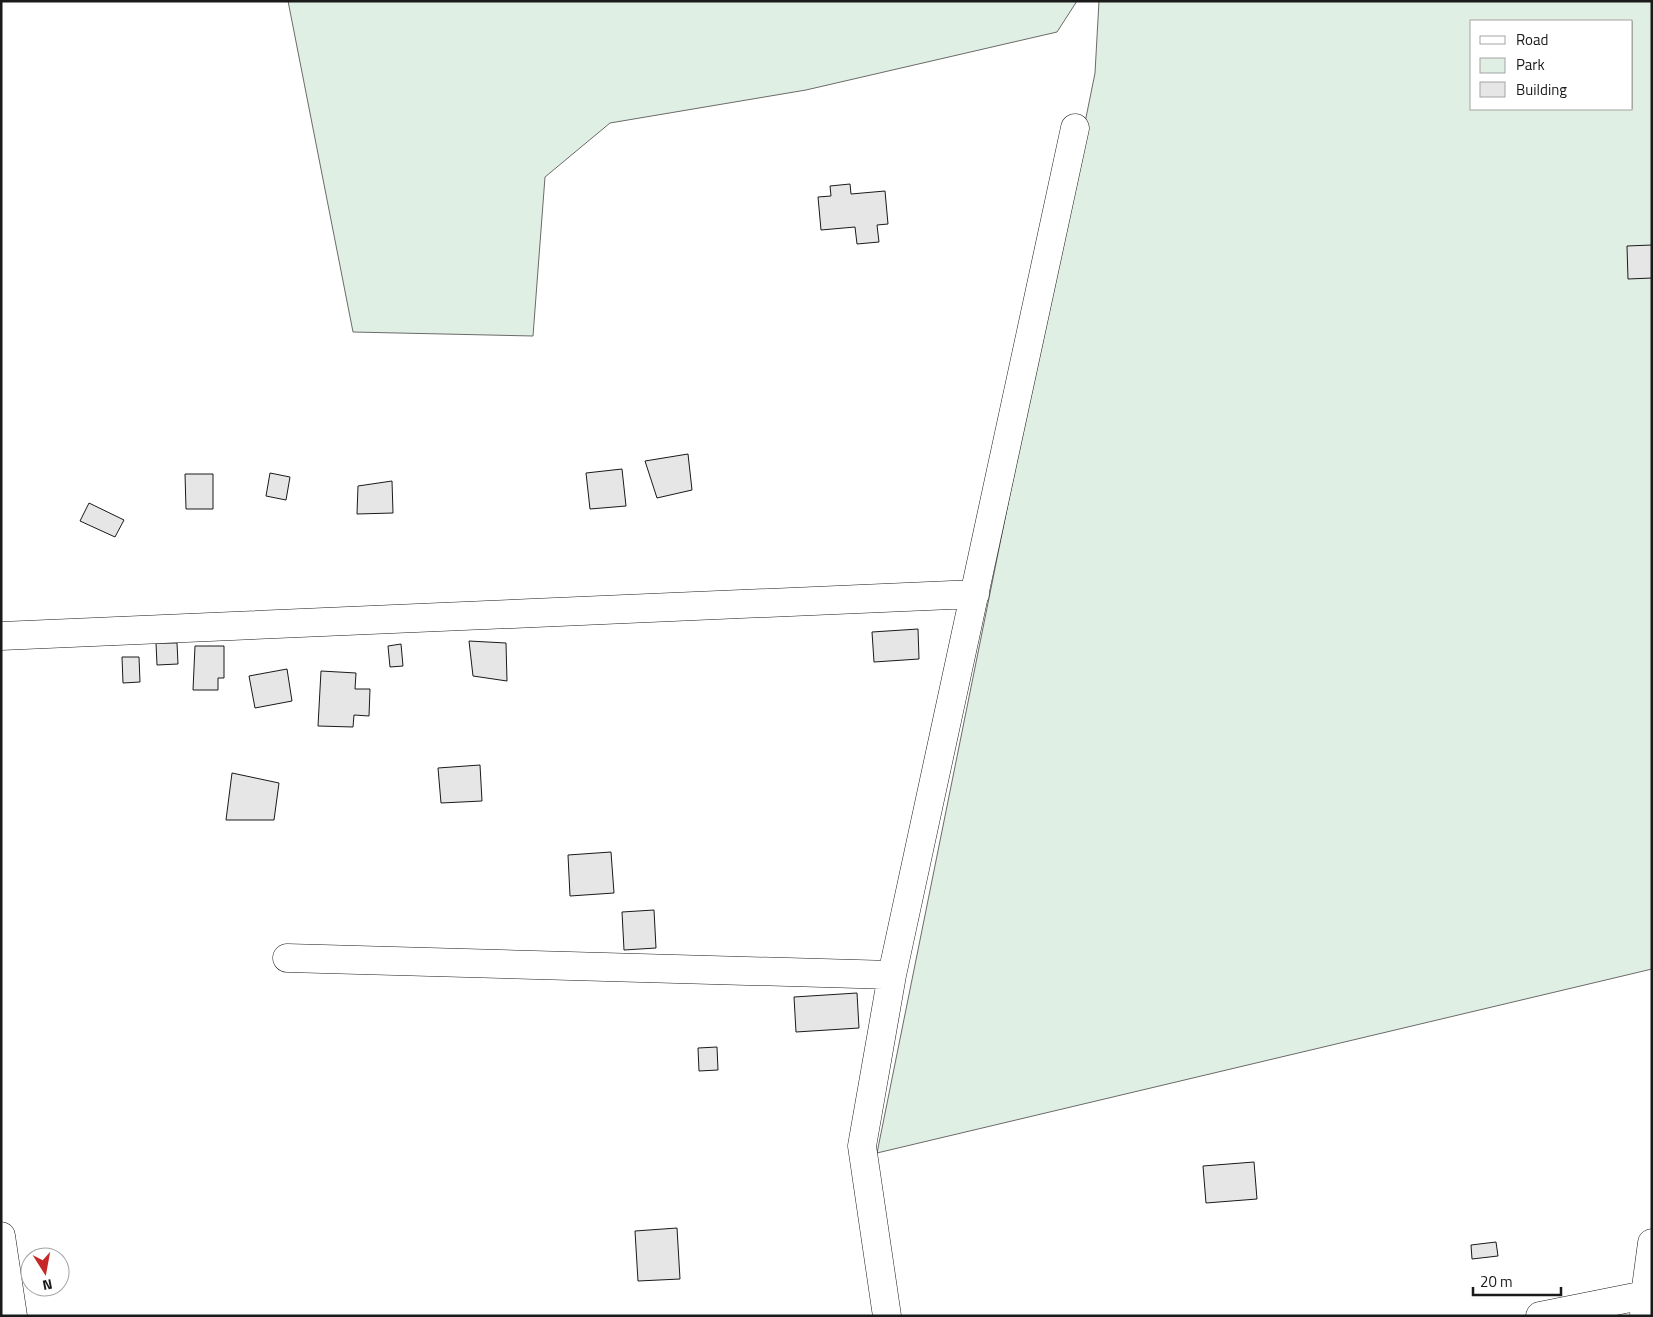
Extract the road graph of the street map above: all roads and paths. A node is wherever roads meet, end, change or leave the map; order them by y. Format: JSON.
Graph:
{"nodes":[{"id":1,"x":1075,"y":128,"type":"dead end"},
{"id":2,"x":975,"y":594,"type":"junction"},
{"id":3,"x":1,"y":636,"type":"edge"},
{"id":4,"x":287,"y":958,"type":"dead end"},
{"id":5,"x":892,"y":975,"type":"junction"},
{"id":6,"x":1,"y":1236,"type":"edge"},
{"id":7,"x":1652,"y":1243,"type":"edge"},
{"id":8,"x":1645,"y":1306,"type":"edge"},
{"id":9,"x":13,"y":1316,"type":"edge"},
{"id":10,"x":887,"y":1316,"type":"edge"},
{"id":11,"x":1540,"y":1316,"type":"edge"}],
"edges":[{"from":1,"to":2,"type":"street"},
{"from":2,"to":3,"type":"street"},
{"from":2,"to":5,"type":"street"},
{"from":4,"to":5,"type":"street"},
{"from":5,"to":10,"type":"street"},
{"from":6,"to":9,"type":"street"},
{"from":7,"to":8,"type":"street"},
{"from":8,"to":11,"type":"street"}]}
